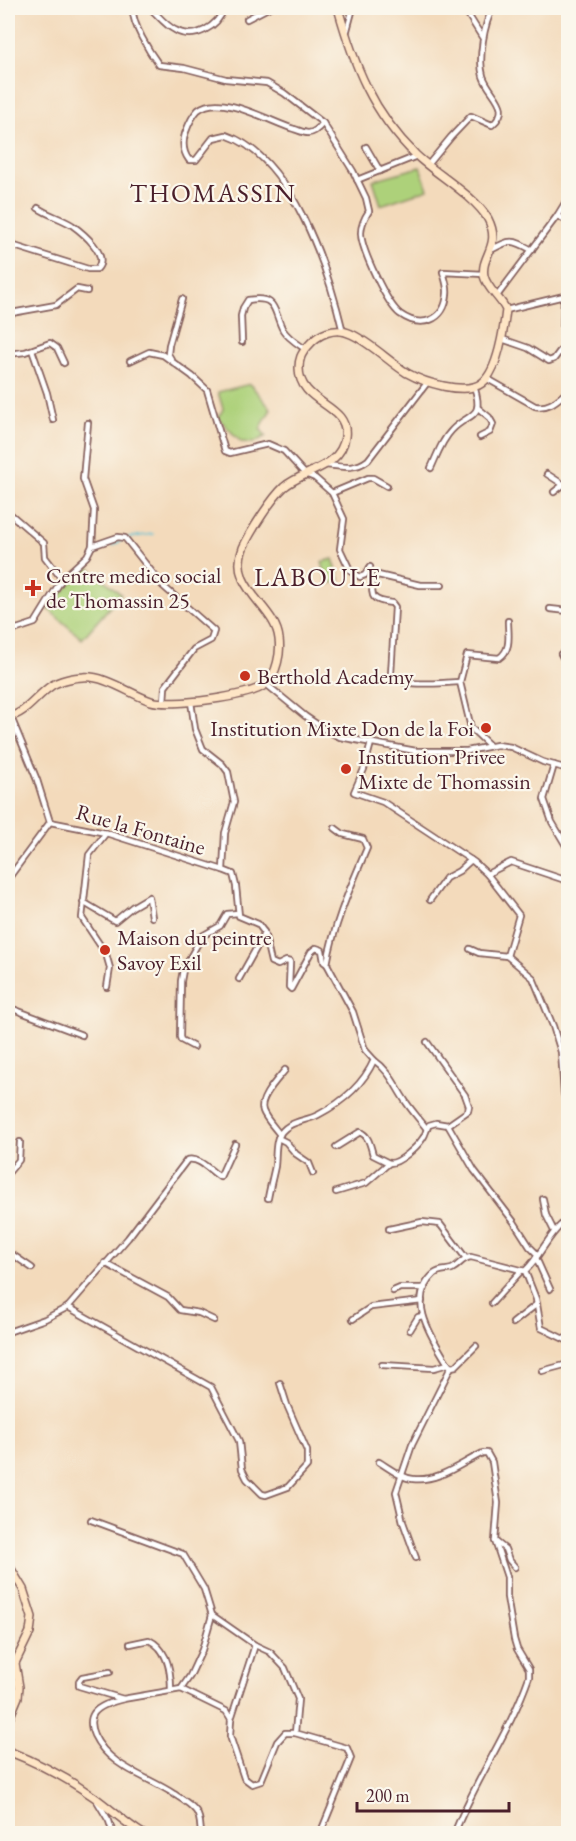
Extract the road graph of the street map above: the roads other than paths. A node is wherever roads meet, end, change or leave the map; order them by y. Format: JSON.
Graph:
{"nodes":[{"id":1,"x":133,"y":8,"type":"edge"},
{"id":2,"x":150,"y":8,"type":"edge"},
{"id":3,"x":224,"y":8,"type":"edge"},
{"id":4,"x":268,"y":8,"type":"edge"},
{"id":5,"x":338,"y":8,"type":"edge"},
{"id":6,"x":353,"y":8,"type":"edge"},
{"id":7,"x":464,"y":8,"type":"edge"},
{"id":8,"x":493,"y":8,"type":"edge"},
{"id":9,"x":563,"y":8,"type":"edge"},
{"id":10,"x":568,"y":11,"type":"edge"},
{"id":11,"x":247,"y":19,"type":"dead end"},
{"id":12,"x":346,"y":36,"type":"junction"},
{"id":13,"x":482,"y":37,"type":"junction"},
{"id":14,"x":323,"y":123,"type":"junction"},
{"id":15,"x":366,"y":147,"type":"dead end"},
{"id":16,"x":417,"y":156,"type":"junction"},
{"id":17,"x":429,"y":165,"type":"junction"},
{"id":18,"x":380,"y":171,"type":"junction"},
{"id":19,"x":357,"y":180,"type":"junction"},
{"id":20,"x":568,"y":198,"type":"edge"},
{"id":21,"x":38,"y":208,"type":"dead end"},
{"id":22,"x":558,"y":216,"type":"junction"},
{"id":23,"x":568,"y":221,"type":"edge"},
{"id":24,"x":8,"y":244,"type":"edge"},
{"id":25,"x":491,"y":250,"type":"junction"},
{"id":26,"x":532,"y":250,"type":"junction"},
{"id":27,"x":483,"y":274,"type":"junction"},
{"id":28,"x":87,"y":291,"type":"dead end"},
{"id":29,"x":566,"y":295,"type":"edge"},
{"id":30,"x":497,"y":296,"type":"junction"},
{"id":31,"x":182,"y":299,"type":"dead end"},
{"id":32,"x":506,"y":310,"type":"junction"},
{"id":33,"x":8,"y":317,"type":"edge"},
{"id":34,"x":563,"y":330,"type":"dead end"},
{"id":35,"x":343,"y":332,"type":"junction"},
{"id":36,"x":502,"y":339,"type":"junction"},
{"id":37,"x":242,"y":342,"type":"dead end"},
{"id":38,"x":305,"y":349,"type":"junction"},
{"id":39,"x":32,"y":350,"type":"junction"},
{"id":40,"x":8,"y":354,"type":"edge"},
{"id":41,"x":568,"y":354,"type":"edge"},
{"id":42,"x":130,"y":361,"type":"dead end"},
{"id":43,"x":172,"y":362,"type":"junction"},
{"id":44,"x":64,"y":363,"type":"dead end"},
{"id":45,"x":486,"y":378,"type":"junction"},
{"id":46,"x":427,"y":383,"type":"junction"},
{"id":47,"x":474,"y":386,"type":"junction"},
{"id":48,"x":568,"y":391,"type":"edge"},
{"id":49,"x":478,"y":408,"type":"junction"},
{"id":50,"x":53,"y":420,"type":"dead end"},
{"id":51,"x":88,"y":423,"type":"dead end"},
{"id":52,"x":480,"y":437,"type":"dead end"},
{"id":53,"x":326,"y":465,"type":"junction"},
{"id":54,"x":431,"y":468,"type":"dead end"},
{"id":55,"x":305,"y":474,"type":"junction"},
{"id":56,"x":547,"y":474,"type":"dead end"},
{"id":57,"x":566,"y":483,"type":"edge"},
{"id":58,"x":387,"y":486,"type":"dead end"},
{"id":59,"x":554,"y":492,"type":"dead end"},
{"id":60,"x":332,"y":493,"type":"junction"},
{"id":61,"x":8,"y":512,"type":"edge"},
{"id":62,"x":92,"y":546,"type":"junction"},
{"id":63,"x":370,"y":567,"type":"dead end"},
{"id":64,"x":63,"y":579,"type":"junction"},
{"id":65,"x":442,"y":585,"type":"dead end"},
{"id":66,"x":550,"y":609,"type":"dead end"},
{"id":67,"x":568,"y":611,"type":"edge"},
{"id":68,"x":508,"y":621,"type":"dead end"},
{"id":69,"x":8,"y":626,"type":"edge"},
{"id":70,"x":561,"y":654,"type":"dead end"},
{"id":71,"x":568,"y":666,"type":"edge"},
{"id":72,"x":460,"y":682,"type":"junction"},
{"id":73,"x":266,"y":684,"type":"junction"},
{"id":74,"x":164,"y":702,"type":"junction"},
{"id":75,"x":191,"y":702,"type":"junction"},
{"id":76,"x":9,"y":719,"type":"edge"},
{"id":77,"x":371,"y":744,"type":"junction"},
{"id":78,"x":489,"y":745,"type":"junction"},
{"id":79,"x":554,"y":765,"type":"junction"},
{"id":80,"x":568,"y":769,"type":"edge"},
{"id":81,"x":50,"y":822,"type":"junction"},
{"id":82,"x":335,"y":828,"type":"dead end"},
{"id":83,"x":106,"y":833,"type":"junction"},
{"id":84,"x":568,"y":849,"type":"edge"},
{"id":85,"x":471,"y":860,"type":"junction"},
{"id":86,"x":223,"y":870,"type":"junction"},
{"id":87,"x":487,"y":874,"type":"junction"},
{"id":88,"x":8,"y":879,"type":"edge"},
{"id":89,"x":568,"y":881,"type":"edge"},
{"id":90,"x":430,"y":900,"type":"dead end"},
{"id":91,"x":83,"y":902,"type":"junction"},
{"id":92,"x":238,"y":913,"type":"junction"},
{"id":93,"x":152,"y":917,"type":"dead end"},
{"id":94,"x":264,"y":932,"type":"junction"},
{"id":95,"x":470,"y":949,"type":"dead end"},
{"id":96,"x":507,"y":957,"type":"junction"},
{"id":97,"x":327,"y":964,"type":"junction"},
{"id":98,"x":239,"y":979,"type":"dead end"},
{"id":99,"x":107,"y":987,"type":"dead end"},
{"id":100,"x":8,"y":1005,"type":"edge"},
{"id":101,"x":82,"y":1035,"type":"dead end"},
{"id":102,"x":427,"y":1042,"type":"dead end"},
{"id":103,"x":194,"y":1047,"type":"dead end"},
{"id":104,"x":374,"y":1060,"type":"junction"},
{"id":105,"x":285,"y":1070,"type":"dead end"},
{"id":106,"x":568,"y":1106,"type":"edge"},
{"id":107,"x":448,"y":1125,"type":"junction"},
{"id":108,"x":426,"y":1129,"type":"junction"},
{"id":109,"x":279,"y":1136,"type":"junction"},
{"id":110,"x":20,"y":1142,"type":"dead end"},
{"id":111,"x":235,"y":1144,"type":"dead end"},
{"id":112,"x":336,"y":1147,"type":"dead end"},
{"id":113,"x":389,"y":1163,"type":"junction"},
{"id":114,"x":8,"y":1173,"type":"edge"},
{"id":115,"x":313,"y":1173,"type":"dead end"},
{"id":116,"x":336,"y":1192,"type":"dead end"},
{"id":117,"x":268,"y":1198,"type":"dead end"},
{"id":118,"x":543,"y":1199,"type":"dead end"},
{"id":119,"x":568,"y":1226,"type":"edge"},
{"id":120,"x":389,"y":1229,"type":"dead end"},
{"id":121,"x":554,"y":1231,"type":"junction"},
{"id":122,"x":8,"y":1255,"type":"edge"},
{"id":123,"x":465,"y":1257,"type":"junction"},
{"id":124,"x":537,"y":1257,"type":"junction"},
{"id":125,"x":105,"y":1263,"type":"junction"},
{"id":126,"x":32,"y":1268,"type":"dead end"},
{"id":127,"x":523,"y":1271,"type":"junction"},
{"id":128,"x":425,"y":1288,"type":"junction"},
{"id":129,"x":550,"y":1289,"type":"dead end"},
{"id":130,"x":393,"y":1291,"type":"dead end"},
{"id":131,"x":422,"y":1301,"type":"junction"},
{"id":132,"x":492,"y":1303,"type":"dead end"},
{"id":133,"x":537,"y":1304,"type":"junction"},
{"id":134,"x":68,"y":1307,"type":"junction"},
{"id":135,"x":423,"y":1316,"type":"junction"},
{"id":136,"x":353,"y":1319,"type":"dead end"},
{"id":137,"x":214,"y":1320,"type":"dead end"},
{"id":138,"x":513,"y":1323,"type":"dead end"},
{"id":139,"x":410,"y":1330,"type":"dead end"},
{"id":140,"x":8,"y":1332,"type":"edge"},
{"id":141,"x":568,"y":1341,"type":"edge"},
{"id":142,"x":476,"y":1346,"type":"dead end"},
{"id":143,"x":568,"y":1364,"type":"edge"},
{"id":144,"x":382,"y":1365,"type":"dead end"},
{"id":145,"x":449,"y":1365,"type":"junction"},
{"id":146,"x":542,"y":1371,"type":"dead end"},
{"id":147,"x":280,"y":1383,"type":"dead end"},
{"id":148,"x":379,"y":1462,"type":"dead end"},
{"id":149,"x":403,"y":1476,"type":"junction"},
{"id":150,"x":91,"y":1520,"type":"dead end"},
{"id":151,"x":495,"y":1541,"type":"junction"},
{"id":152,"x":416,"y":1558,"type":"dead end"},
{"id":153,"x":8,"y":1564,"type":"edge"},
{"id":154,"x":515,"y":1567,"type":"dead end"},
{"id":155,"x":212,"y":1615,"type":"junction"},
{"id":156,"x":130,"y":1644,"type":"dead end"},
{"id":157,"x":255,"y":1646,"type":"junction"},
{"id":158,"x":110,"y":1672,"type":"dead end"},
{"id":159,"x":181,"y":1689,"type":"junction"},
{"id":160,"x":171,"y":1690,"type":"junction"},
{"id":161,"x":123,"y":1698,"type":"junction"},
{"id":162,"x":231,"y":1719,"type":"junction"},
{"id":163,"x":8,"y":1721,"type":"edge"},
{"id":164,"x":295,"y":1733,"type":"junction"},
{"id":165,"x":8,"y":1751,"type":"edge"},
{"id":166,"x":96,"y":1798,"type":"junction"},
{"id":167,"x":113,"y":1833,"type":"edge"},
{"id":168,"x":143,"y":1833,"type":"edge"},
{"id":169,"x":201,"y":1833,"type":"edge"},
{"id":170,"x":320,"y":1833,"type":"edge"},
{"id":171,"x":454,"y":1833,"type":"edge"}],
"edges":[{"from":1,"to":14,"type":"street"},
{"from":2,"to":3,"type":"street"},
{"from":4,"to":11,"type":"street"},
{"from":5,"to":12,"type":"main road"},
{"from":6,"to":12,"type":"street"},
{"from":7,"to":13,"type":"street"},
{"from":8,"to":13,"type":"street"},
{"from":9,"to":10,"type":"street"},
{"from":12,"to":16,"type":"main road"},
{"from":13,"to":17,"type":"street"},
{"from":14,"to":19,"type":"street"},
{"from":14,"to":35,"type":"street"},
{"from":15,"to":18,"type":"street"},
{"from":16,"to":17,"type":"main road"},
{"from":16,"to":18,"type":"street"},
{"from":17,"to":25,"type":"main road"},
{"from":18,"to":19,"type":"street"},
{"from":19,"to":27,"type":"street"},
{"from":20,"to":22,"type":"street"},
{"from":21,"to":24,"type":"street"},
{"from":22,"to":23,"type":"street"},
{"from":22,"to":26,"type":"street"},
{"from":25,"to":26,"type":"street"},
{"from":25,"to":27,"type":"main road"},
{"from":26,"to":30,"type":"street"},
{"from":27,"to":30,"type":"main road"},
{"from":28,"to":33,"type":"street"},
{"from":29,"to":32,"type":"street"},
{"from":29,"to":34,"type":"street"},
{"from":30,"to":32,"type":"main road"},
{"from":31,"to":43,"type":"street"},
{"from":32,"to":36,"type":"main road"},
{"from":35,"to":38,"type":"main road"},
{"from":35,"to":46,"type":"main road"},
{"from":36,"to":41,"type":"street"},
{"from":36,"to":45,"type":"main road"},
{"from":37,"to":38,"type":"street"},
{"from":38,"to":53,"type":"main road"},
{"from":39,"to":40,"type":"street"},
{"from":39,"to":44,"type":"street"},
{"from":39,"to":50,"type":"street"},
{"from":42,"to":43,"type":"street"},
{"from":43,"to":55,"type":"street"},
{"from":45,"to":47,"type":"main road"},
{"from":45,"to":48,"type":"street"},
{"from":46,"to":47,"type":"main road"},
{"from":46,"to":53,"type":"street"},
{"from":47,"to":49,"type":"street"},
{"from":49,"to":52,"type":"street"},
{"from":49,"to":54,"type":"street"},
{"from":51,"to":62,"type":"street"},
{"from":53,"to":55,"type":"main road"},
{"from":55,"to":60,"type":"street"},
{"from":55,"to":73,"type":"main road"},
{"from":56,"to":57,"type":"street"},
{"from":57,"to":59,"type":"street"},
{"from":58,"to":60,"type":"street"},
{"from":60,"to":63,"type":"street"},
{"from":61,"to":64,"type":"street"},
{"from":62,"to":64,"type":"street"},
{"from":62,"to":74,"type":"street"},
{"from":64,"to":69,"type":"street"},
{"from":65,"to":72,"type":"street"},
{"from":66,"to":67,"type":"street"},
{"from":68,"to":72,"type":"street"},
{"from":70,"to":71,"type":"street"},
{"from":72,"to":78,"type":"street"},
{"from":73,"to":75,"type":"main road"},
{"from":73,"to":77,"type":"street"},
{"from":74,"to":75,"type":"main road"},
{"from":74,"to":76,"type":"main road"},
{"from":75,"to":86,"type":"street"},
{"from":76,"to":81,"type":"street"},
{"from":77,"to":78,"type":"street"},
{"from":77,"to":85,"type":"street"},
{"from":78,"to":79,"type":"street"},
{"from":79,"to":80,"type":"street"},
{"from":79,"to":84,"type":"street"},
{"from":81,"to":83,"type":"street","name":"Rue la Fontaine"},
{"from":81,"to":88,"type":"street"},
{"from":82,"to":97,"type":"street"},
{"from":83,"to":86,"type":"street","name":"Rue la Fontaine"},
{"from":83,"to":91,"type":"street"},
{"from":85,"to":87,"type":"street"},
{"from":85,"to":90,"type":"street"},
{"from":86,"to":92,"type":"street"},
{"from":87,"to":89,"type":"street"},
{"from":87,"to":96,"type":"street"},
{"from":91,"to":93,"type":"street"},
{"from":91,"to":99,"type":"street"},
{"from":92,"to":94,"type":"street"},
{"from":92,"to":103,"type":"street"},
{"from":94,"to":97,"type":"street"},
{"from":94,"to":98,"type":"street"},
{"from":95,"to":96,"type":"street"},
{"from":96,"to":106,"type":"street"},
{"from":97,"to":104,"type":"street"},
{"from":100,"to":101,"type":"street"},
{"from":102,"to":107,"type":"street"},
{"from":104,"to":108,"type":"street"},
{"from":104,"to":109,"type":"street"},
{"from":105,"to":109,"type":"street"},
{"from":107,"to":108,"type":"street"},
{"from":107,"to":124,"type":"street"},
{"from":108,"to":113,"type":"street"},
{"from":109,"to":115,"type":"street"},
{"from":109,"to":117,"type":"street"},
{"from":110,"to":114,"type":"street"},
{"from":111,"to":125,"type":"street"},
{"from":112,"to":113,"type":"street"},
{"from":113,"to":116,"type":"street"},
{"from":118,"to":121,"type":"street"},
{"from":119,"to":121,"type":"street"},
{"from":120,"to":123,"type":"street"},
{"from":121,"to":124,"type":"street"},
{"from":122,"to":126,"type":"street"},
{"from":123,"to":127,"type":"street"},
{"from":123,"to":128,"type":"street"},
{"from":124,"to":127,"type":"street"},
{"from":124,"to":129,"type":"street"},
{"from":125,"to":134,"type":"street"},
{"from":125,"to":137,"type":"street"},
{"from":127,"to":132,"type":"street"},
{"from":127,"to":133,"type":"street"},
{"from":128,"to":130,"type":"street"},
{"from":128,"to":131,"type":"street"},
{"from":131,"to":135,"type":"street"},
{"from":131,"to":136,"type":"street"},
{"from":133,"to":138,"type":"street"},
{"from":133,"to":141,"type":"street"},
{"from":134,"to":140,"type":"street"},
{"from":134,"to":147,"type":"street"},
{"from":135,"to":139,"type":"street"},
{"from":135,"to":145,"type":"street"},
{"from":142,"to":145,"type":"street"},
{"from":143,"to":146,"type":"street"},
{"from":144,"to":145,"type":"street"},
{"from":145,"to":149,"type":"street"},
{"from":148,"to":149,"type":"street"},
{"from":149,"to":151,"type":"street"},
{"from":149,"to":152,"type":"street"},
{"from":150,"to":155,"type":"street"},
{"from":151,"to":154,"type":"street"},
{"from":151,"to":171,"type":"street"},
{"from":153,"to":163,"type":"main road"},
{"from":155,"to":157,"type":"street"},
{"from":155,"to":159,"type":"street"},
{"from":156,"to":160,"type":"street"},
{"from":157,"to":162,"type":"street"},
{"from":157,"to":164,"type":"street"},
{"from":158,"to":161,"type":"street"},
{"from":159,"to":160,"type":"street"},
{"from":159,"to":162,"type":"street"},
{"from":160,"to":161,"type":"street"},
{"from":161,"to":169,"type":"street"},
{"from":162,"to":164,"type":"street"},
{"from":164,"to":170,"type":"street"},
{"from":165,"to":166,"type":"main road"},
{"from":166,"to":167,"type":"street"},
{"from":166,"to":168,"type":"main road"}]}
